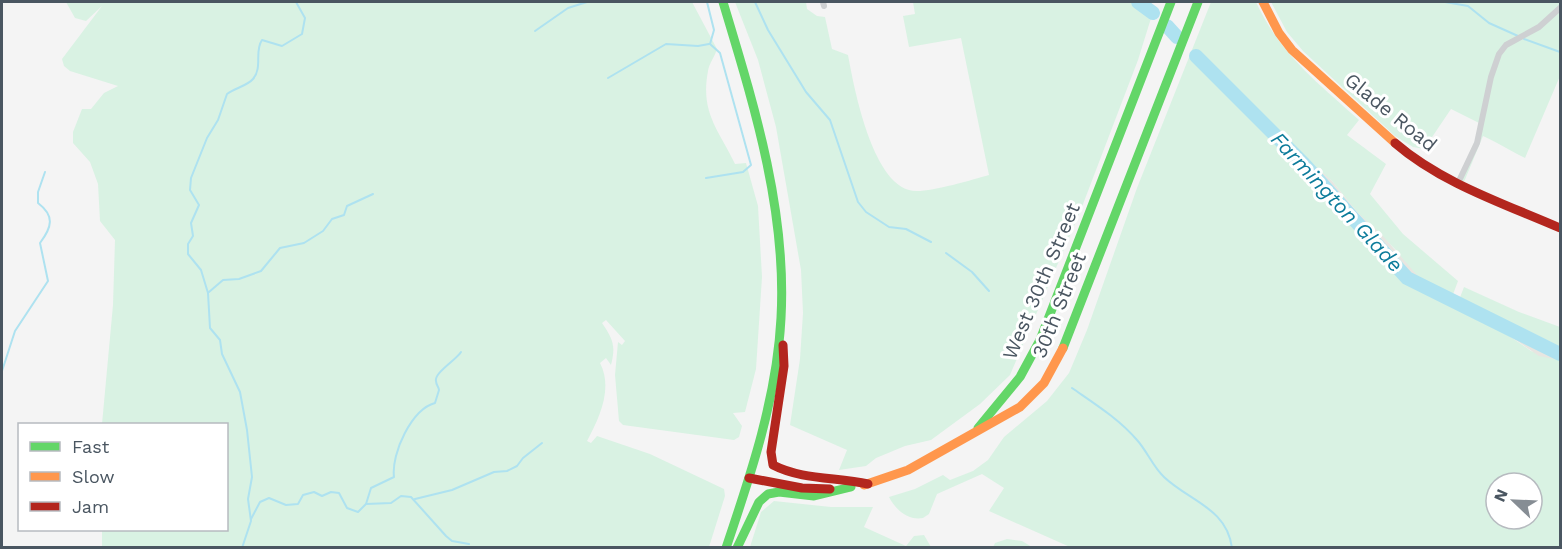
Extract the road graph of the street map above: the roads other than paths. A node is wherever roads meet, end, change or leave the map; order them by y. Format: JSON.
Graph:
{"nodes":[{"id":1,"x":723,"y":2,"type":"edge"},
{"id":2,"x":1171,"y":2,"type":"edge"},
{"id":3,"x":1198,"y":2,"type":"edge"},
{"id":4,"x":1263,"y":2,"type":"edge"},
{"id":5,"x":1560,"y":8,"type":"edge"},
{"id":6,"x":1458,"y":183,"type":"junction"},
{"id":7,"x":1560,"y":228,"type":"edge"},
{"id":8,"x":782,"y":299,"type":"junction"},
{"id":9,"x":977,"y":429,"type":"junction"},
{"id":10,"x":749,"y":478,"type":"junction"},
{"id":11,"x":868,"y":484,"type":"junction"},
{"id":12,"x":851,"y":487,"type":"junction"},
{"id":13,"x":726,"y":548,"type":"edge"},
{"id":14,"x":737,"y":548,"type":"edge"}],
"edges":[{"from":1,"to":8,"type":"main road"},
{"from":2,"to":9,"type":"main road","name":"West 30th Street"},
{"from":3,"to":9,"type":"main road","name":"30th Street"},
{"from":4,"to":6,"type":"main road","name":"Glade Road"},
{"from":5,"to":6,"type":"street"},
{"from":6,"to":7,"type":"main road","name":"Glade Road"},
{"from":8,"to":10,"type":"main road"},
{"from":8,"to":11,"type":"main road"},
{"from":9,"to":11,"type":"main road","name":"30th Street"},
{"from":10,"to":12,"type":"main road","name":"30th Street"},
{"from":10,"to":13,"type":"main road"},
{"from":11,"to":12,"type":"main road","name":"30th Street"},
{"from":12,"to":14,"type":"main road"}]}
